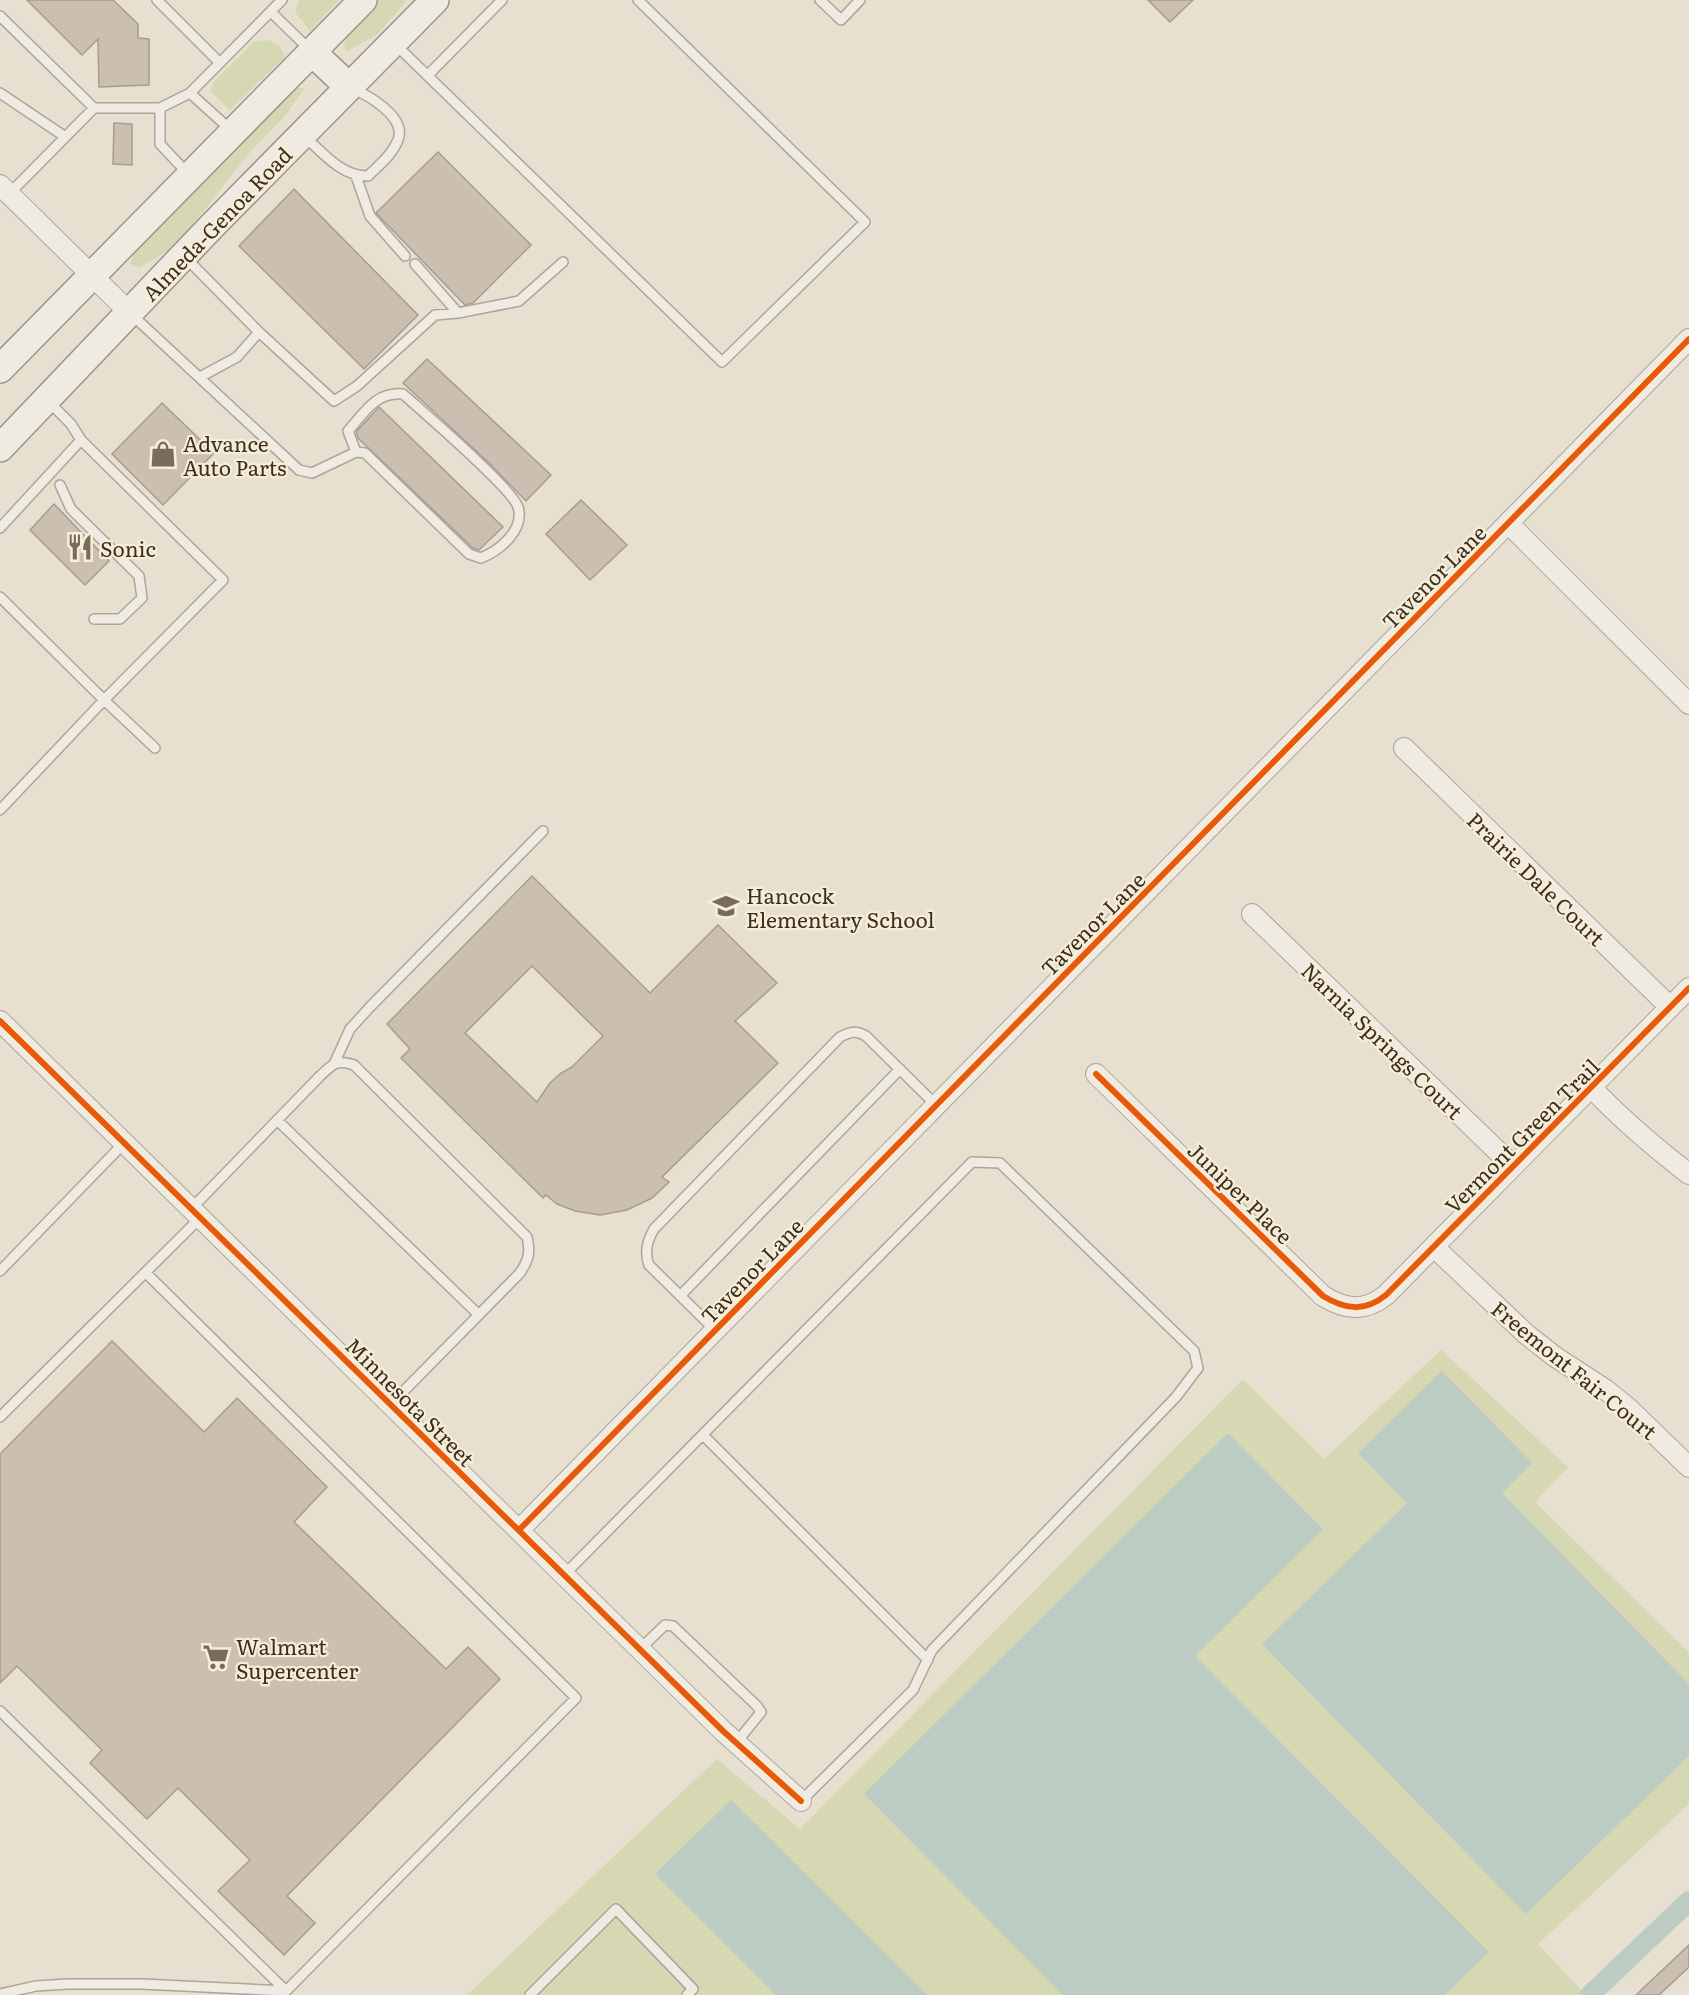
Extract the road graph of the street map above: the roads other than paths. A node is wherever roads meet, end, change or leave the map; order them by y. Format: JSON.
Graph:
{"nodes":[{"id":1,"x":157,"y":0,"type":"edge"},
{"id":2,"x":282,"y":0,"type":"edge"},
{"id":3,"x":363,"y":0,"type":"edge"},
{"id":4,"x":435,"y":0,"type":"edge"},
{"id":5,"x":502,"y":0,"type":"edge"},
{"id":6,"x":638,"y":0,"type":"edge"},
{"id":7,"x":820,"y":0,"type":"edge"},
{"id":8,"x":860,"y":0,"type":"edge"},
{"id":9,"x":270,"y":12,"type":"junction"},
{"id":10,"x":0,"y":16,"type":"edge"},
{"id":11,"x":393,"y":42,"type":"junction"},
{"id":12,"x":312,"y":52,"type":"junction"},
{"id":13,"x":219,"y":62,"type":"junction"},
{"id":14,"x":428,"y":75,"type":"junction"},
{"id":15,"x":349,"y":87,"type":"junction"},
{"id":16,"x":0,"y":93,"type":"edge"},
{"id":17,"x":190,"y":93,"type":"junction"},
{"id":18,"x":94,"y":108,"type":"junction"},
{"id":19,"x":160,"y":108,"type":"junction"},
{"id":20,"x":234,"y":132,"type":"junction"},
{"id":21,"x":302,"y":135,"type":"junction"},
{"id":22,"x":64,"y":136,"type":"junction"},
{"id":23,"x":190,"y":176,"type":"junction"},
{"id":24,"x":356,"y":176,"type":"junction"},
{"id":25,"x":5,"y":189,"type":"edge"},
{"id":26,"x":183,"y":256,"type":"junction"},
{"id":27,"x":405,"y":256,"type":"dead end"},
{"id":28,"x":563,"y":262,"type":"dead end"},
{"id":29,"x":415,"y":264,"type":"dead end"},
{"id":30,"x":92,"y":276,"type":"junction"},
{"id":31,"x":129,"y":312,"type":"junction"},
{"id":32,"x":458,"y":313,"type":"junction"},
{"id":33,"x":259,"y":332,"type":"junction"},
{"id":34,"x":1689,"y":339,"type":"edge"},
{"id":35,"x":0,"y":369,"type":"edge"},
{"id":36,"x":200,"y":377,"type":"junction"},
{"id":37,"x":46,"y":399,"type":"junction"},
{"id":38,"x":81,"y":440,"type":"junction"},
{"id":39,"x":0,"y":448,"type":"edge"},
{"id":40,"x":356,"y":452,"type":"junction"},
{"id":41,"x":60,"y":485,"type":"dead end"},
{"id":42,"x":1508,"y":523,"type":"junction"},
{"id":43,"x":0,"y":528,"type":"edge"},
{"id":44,"x":0,"y":597,"type":"edge"},
{"id":45,"x":94,"y":619,"type":"dead end"},
{"id":46,"x":104,"y":700,"type":"junction"},
{"id":47,"x":1689,"y":704,"type":"edge"},
{"id":48,"x":155,"y":748,"type":"dead end"},
{"id":49,"x":1404,"y":748,"type":"dead end"},
{"id":50,"x":1,"y":807,"type":"edge"},
{"id":51,"x":543,"y":831,"type":"dead end"},
{"id":52,"x":1252,"y":914,"type":"dead end"},
{"id":53,"x":1689,"y":988,"type":"edge"},
{"id":54,"x":1670,"y":1007,"type":"junction"},
{"id":55,"x":0,"y":1021,"type":"edge"},
{"id":56,"x":334,"y":1064,"type":"junction"},
{"id":57,"x":900,"y":1070,"type":"junction"},
{"id":58,"x":1096,"y":1074,"type":"dead end"},
{"id":59,"x":1591,"y":1087,"type":"junction"},
{"id":60,"x":936,"y":1105,"type":"junction"},
{"id":61,"x":277,"y":1120,"type":"junction"},
{"id":62,"x":125,"y":1142,"type":"junction"},
{"id":63,"x":1513,"y":1166,"type":"junction"},
{"id":64,"x":1689,"y":1174,"type":"edge"},
{"id":65,"x":196,"y":1212,"type":"junction"},
{"id":66,"x":1434,"y":1247,"type":"junction"},
{"id":67,"x":0,"y":1270,"type":"edge"},
{"id":68,"x":146,"y":1273,"type":"junction"},
{"id":69,"x":680,"y":1296,"type":"junction"},
{"id":70,"x":1376,"y":1303,"type":"joint"},
{"id":71,"x":479,"y":1315,"type":"junction"},
{"id":72,"x":715,"y":1330,"type":"junction"},
{"id":73,"x":391,"y":1404,"type":"junction"},
{"id":74,"x":0,"y":1417,"type":"edge"},
{"id":75,"x":703,"y":1434,"type":"junction"},
{"id":76,"x":1689,"y":1467,"type":"edge"},
{"id":77,"x":519,"y":1530,"type":"junction"},
{"id":78,"x":564,"y":1575,"type":"junction"},
{"id":79,"x":640,"y":1649,"type":"junction"},
{"id":80,"x":928,"y":1660,"type":"junction"},
{"id":81,"x":0,"y":1712,"type":"edge"},
{"id":82,"x":736,"y":1743,"type":"junction"},
{"id":83,"x":801,"y":1801,"type":"joint"},
{"id":84,"x":288,"y":1993,"type":"edge"},
{"id":85,"x":0,"y":1994,"type":"edge"},
{"id":86,"x":530,"y":1995,"type":"edge"},
{"id":87,"x":687,"y":1995,"type":"edge"}],
"edges":[{"from":1,"to":13,"type":"lane"},
{"from":2,"to":9,"type":"lane"},
{"from":3,"to":12,"type":"main road"},
{"from":4,"to":11,"type":"main road","name":"Almeda-Genoa Road"},
{"from":5,"to":14,"type":"lane"},
{"from":6,"to":14,"type":"lane"},
{"from":7,"to":8,"type":"lane"},
{"from":9,"to":12,"type":"lane"},
{"from":9,"to":13,"type":"lane"},
{"from":10,"to":18,"type":"lane"},
{"from":11,"to":14,"type":"lane"},
{"from":11,"to":15,"type":"main road","name":"Almeda-Genoa Road"},
{"from":12,"to":15,"type":"main road"},
{"from":12,"to":20,"type":"main road"},
{"from":13,"to":17,"type":"lane"},
{"from":15,"to":21,"type":"main road","name":"Almeda-Genoa Road"},
{"from":15,"to":24,"type":"lane"},
{"from":16,"to":22,"type":"lane"},
{"from":17,"to":19,"type":"lane"},
{"from":17,"to":20,"type":"lane"},
{"from":18,"to":19,"type":"lane"},
{"from":18,"to":22,"type":"lane"},
{"from":19,"to":23,"type":"lane"},
{"from":20,"to":23,"type":"main road"},
{"from":21,"to":24,"type":"lane"},
{"from":21,"to":26,"type":"main road","name":"Almeda-Genoa Road"},
{"from":22,"to":25,"type":"lane"},
{"from":23,"to":30,"type":"main road"},
{"from":24,"to":27,"type":"lane"},
{"from":25,"to":30,"type":"street"},
{"from":26,"to":31,"type":"main road","name":"Almeda-Genoa Road"},
{"from":26,"to":33,"type":"lane"},
{"from":28,"to":32,"type":"lane"},
{"from":29,"to":32,"type":"lane"},
{"from":30,"to":31,"type":"street"},
{"from":30,"to":35,"type":"main road"},
{"from":31,"to":36,"type":"lane"},
{"from":31,"to":37,"type":"main road","name":"Almeda-Genoa Road"},
{"from":32,"to":33,"type":"lane"},
{"from":33,"to":36,"type":"lane"},
{"from":34,"to":42,"type":"street","name":"Tavenor Lane"},
{"from":36,"to":40,"type":"lane"},
{"from":37,"to":38,"type":"lane"},
{"from":37,"to":39,"type":"main road","name":"Almeda-Genoa Road"},
{"from":38,"to":43,"type":"lane"},
{"from":38,"to":46,"type":"lane"},
{"from":40,"to":40,"type":"lane"},
{"from":41,"to":45,"type":"lane"},
{"from":42,"to":47,"type":"street"},
{"from":42,"to":60,"type":"street","name":"Tavenor Lane"},
{"from":44,"to":46,"type":"lane"},
{"from":46,"to":48,"type":"lane"},
{"from":46,"to":50,"type":"lane"},
{"from":49,"to":54,"type":"street","name":"Prairie Dale Court"},
{"from":51,"to":56,"type":"lane"},
{"from":52,"to":63,"type":"street","name":"Narnia Springs Court"},
{"from":53,"to":54,"type":"street","name":"Vermont Green Trail"},
{"from":54,"to":59,"type":"street","name":"Vermont Green Trail"},
{"from":55,"to":62,"type":"street","name":"Minnesota Street"},
{"from":56,"to":61,"type":"lane"},
{"from":56,"to":71,"type":"lane"},
{"from":57,"to":60,"type":"lane"},
{"from":57,"to":69,"type":"lane"},
{"from":57,"to":69,"type":"lane"},
{"from":58,"to":70,"type":"street","name":"Juniper Place"},
{"from":59,"to":63,"type":"street","name":"Vermont Green Trail"},
{"from":59,"to":64,"type":"street"},
{"from":60,"to":72,"type":"street","name":"Tavenor Lane"},
{"from":61,"to":65,"type":"lane"},
{"from":61,"to":71,"type":"lane"},
{"from":62,"to":65,"type":"street","name":"Minnesota Street"},
{"from":62,"to":67,"type":"lane"},
{"from":63,"to":66,"type":"street","name":"Vermont Green Trail"},
{"from":65,"to":68,"type":"lane"},
{"from":65,"to":73,"type":"street","name":"Minnesota Street"},
{"from":66,"to":70,"type":"street","name":"Vermont Green Trail"},
{"from":66,"to":76,"type":"street","name":"Freemont Fair Court"},
{"from":68,"to":74,"type":"lane"},
{"from":68,"to":84,"type":"lane"},
{"from":69,"to":72,"type":"lane"},
{"from":71,"to":73,"type":"lane"},
{"from":72,"to":77,"type":"street","name":"Tavenor Lane"},
{"from":73,"to":77,"type":"street","name":"Minnesota Street"},
{"from":75,"to":78,"type":"lane"},
{"from":75,"to":80,"type":"lane"},
{"from":75,"to":80,"type":"lane"},
{"from":77,"to":78,"type":"street","name":"Minnesota Street"},
{"from":78,"to":79,"type":"street","name":"Minnesota Street"},
{"from":79,"to":82,"type":"street","name":"Minnesota Street"},
{"from":79,"to":82,"type":"lane"},
{"from":80,"to":83,"type":"lane"},
{"from":81,"to":84,"type":"lane"},
{"from":82,"to":83,"type":"street","name":"Minnesota Street"},
{"from":84,"to":85,"type":"lane"},
{"from":86,"to":87,"type":"lane"}]}
